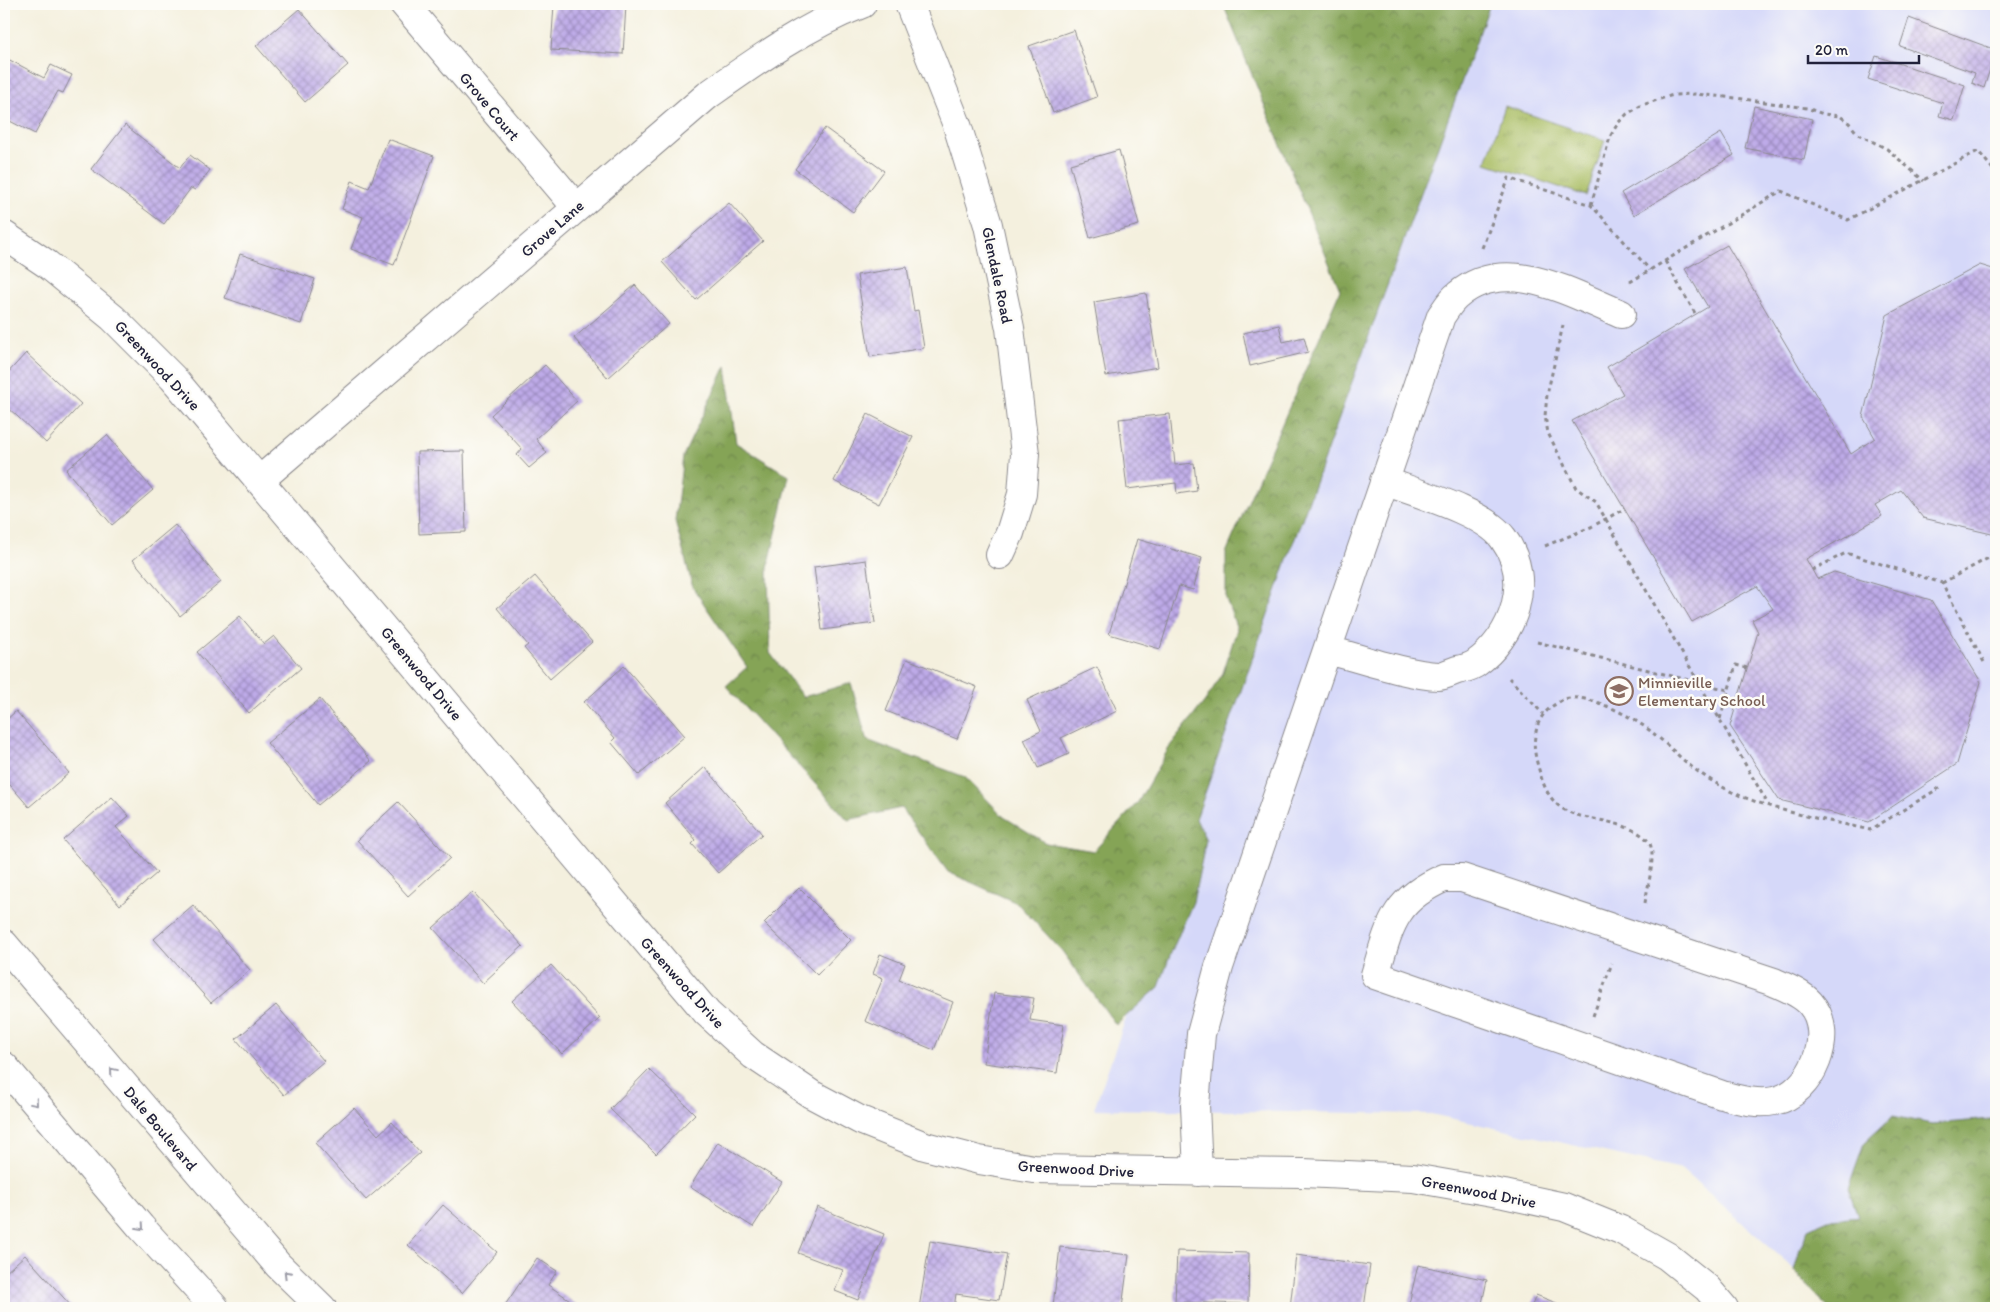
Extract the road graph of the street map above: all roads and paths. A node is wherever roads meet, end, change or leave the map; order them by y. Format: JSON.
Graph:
{"nodes":[{"id":1,"x":404,"y":4,"type":"edge"},
{"id":2,"x":862,"y":4,"type":"edge"},
{"id":3,"x":909,"y":4,"type":"edge"},
{"id":4,"x":1996,"y":173,"type":"edge"},
{"id":5,"x":1924,"y":181,"type":"junction"},
{"id":6,"x":1591,"y":205,"type":"junction"},
{"id":7,"x":576,"y":207,"type":"junction"},
{"id":8,"x":4,"y":235,"type":"edge"},
{"id":9,"x":1665,"y":261,"type":"junction"},
{"id":10,"x":1650,"y":270,"type":"junction"},
{"id":11,"x":1467,"y":289,"type":"junction"},
{"id":12,"x":1582,"y":298,"type":"junction"},
{"id":13,"x":1621,"y":314,"type":"dead end"},
{"id":14,"x":1696,"y":315,"type":"dead end"},
{"id":15,"x":260,"y":480,"type":"junction"},
{"id":16,"x":1384,"y":481,"type":"junction"},
{"id":17,"x":1624,"y":509,"type":"dead end"},
{"id":18,"x":1606,"y":519,"type":"junction"},
{"id":19,"x":1559,"y":540,"type":"dead end"},
{"id":20,"x":1996,"y":554,"type":"edge"},
{"id":21,"x":1000,"y":555,"type":"dead end"},
{"id":22,"x":1812,"y":570,"type":"dead end"},
{"id":23,"x":1942,"y":584,"type":"junction"},
{"id":24,"x":1504,"y":634,"type":"junction"},
{"id":25,"x":1328,"y":650,"type":"junction"},
{"id":26,"x":1487,"y":654,"type":"junction"},
{"id":27,"x":1986,"y":664,"type":"dead end"},
{"id":28,"x":1747,"y":668,"type":"dead end"},
{"id":29,"x":1698,"y":683,"type":"junction"},
{"id":30,"x":1728,"y":690,"type":"junction"},
{"id":31,"x":1543,"y":714,"type":"junction"},
{"id":32,"x":1720,"y":719,"type":"junction"},
{"id":33,"x":1941,"y":787,"type":"dead end"},
{"id":34,"x":1769,"y":807,"type":"junction"},
{"id":35,"x":1630,"y":934,"type":"junction"},
{"id":36,"x":4,"y":944,"type":"edge"},
{"id":37,"x":1602,"y":990,"type":"dead end"},
{"id":38,"x":4,"y":1066,"type":"edge"},
{"id":39,"x":1198,"y":1172,"type":"junction"},
{"id":40,"x":215,"y":1308,"type":"edge"},
{"id":41,"x":322,"y":1308,"type":"edge"},
{"id":42,"x":1724,"y":1308,"type":"edge"}],
"edges":[{"from":1,"to":7,"type":"street","name":"Grove Court"},
{"from":2,"to":7,"type":"street","name":"Grove Lane"},
{"from":3,"to":21,"type":"street","name":"Glendale Road"},
{"from":4,"to":5,"type":"path"},
{"from":5,"to":6,"type":"path"},
{"from":5,"to":9,"type":"path"},
{"from":6,"to":10,"type":"path"},
{"from":6,"to":11,"type":"path"},
{"from":7,"to":15,"type":"street","name":"Grove Lane"},
{"from":8,"to":15,"type":"street","name":"Greenwood Drive"},
{"from":9,"to":10,"type":"path"},
{"from":9,"to":14,"type":"path"},
{"from":10,"to":12,"type":"path"},
{"from":11,"to":12,"type":"street"},
{"from":11,"to":16,"type":"street"},
{"from":12,"to":13,"type":"street"},
{"from":12,"to":18,"type":"path"},
{"from":15,"to":39,"type":"street","name":"Greenwood Drive"},
{"from":16,"to":24,"type":"street"},
{"from":16,"to":25,"type":"street"},
{"from":17,"to":18,"type":"path"},
{"from":18,"to":19,"type":"path"},
{"from":18,"to":29,"type":"path"},
{"from":20,"to":23,"type":"path"},
{"from":22,"to":23,"type":"path"},
{"from":23,"to":27,"type":"path"},
{"from":24,"to":26,"type":"street"},
{"from":24,"to":29,"type":"path"},
{"from":25,"to":26,"type":"street"},
{"from":25,"to":39,"type":"street"},
{"from":26,"to":31,"type":"path"},
{"from":28,"to":30,"type":"path"},
{"from":29,"to":30,"type":"path"},
{"from":29,"to":32,"type":"path"},
{"from":30,"to":32,"type":"path"},
{"from":31,"to":34,"type":"path"},
{"from":31,"to":35,"type":"path"},
{"from":32,"to":34,"type":"path"},
{"from":33,"to":34,"type":"path"},
{"from":35,"to":35,"type":"street"},
{"from":35,"to":37,"type":"path"},
{"from":41,"to":36,"type":"street","name":"Dale Boulevard","one_way":true},
{"from":38,"to":40,"type":"street","one_way":true},
{"from":39,"to":42,"type":"street","name":"Greenwood Drive"}]}
